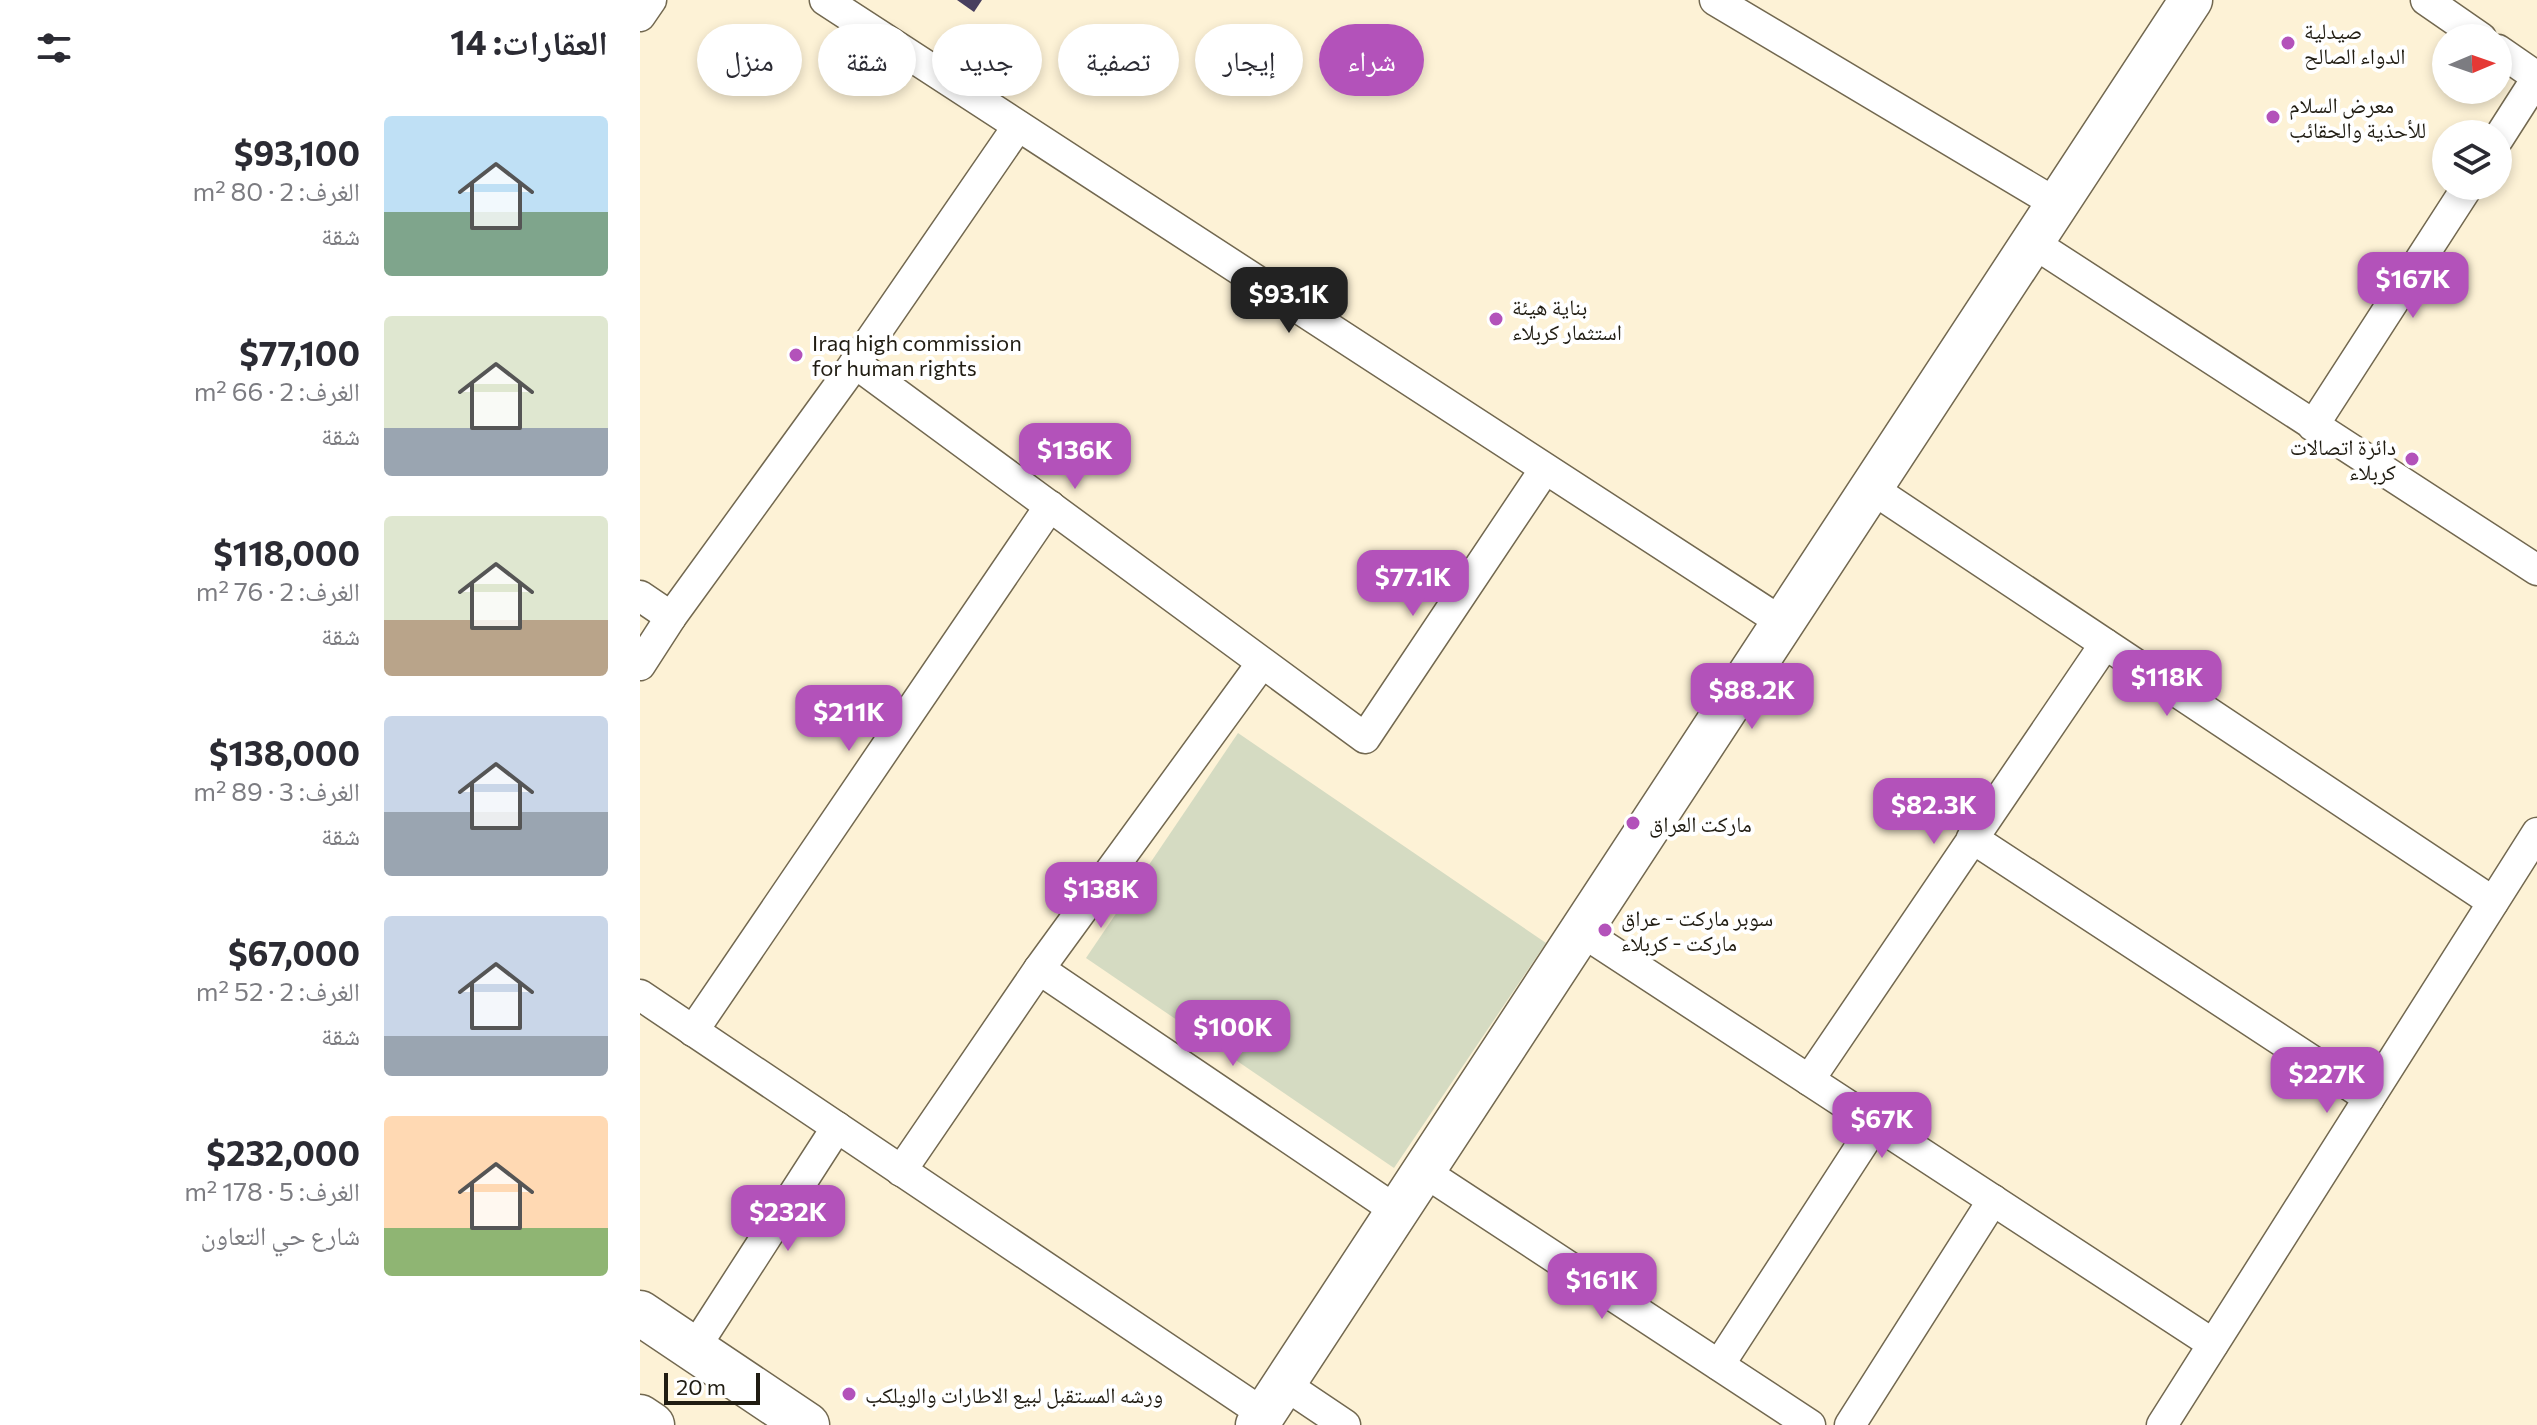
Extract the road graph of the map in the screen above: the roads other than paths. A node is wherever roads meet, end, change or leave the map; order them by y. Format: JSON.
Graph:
{"nodes":[{"id":1,"x":651,"y":0,"type":"edge"},
{"id":2,"x":825,"y":0,"type":"edge"},
{"id":3,"x":2191,"y":0,"type":"edge"},
{"id":4,"x":2426,"y":0,"type":"edge"},
{"id":5,"x":1734,"y":5,"type":"edge"},
{"id":6,"x":640,"y":16,"type":"edge"},
{"id":7,"x":2461,"y":24,"type":"edge"},
{"id":8,"x":2512,"y":60,"type":"edge"},
{"id":9,"x":2537,"y":77,"type":"edge"},
{"id":10,"x":2510,"y":120,"type":"edge"},
{"id":11,"x":1018,"y":126,"type":"junction"},
{"id":12,"x":2459,"y":200,"type":"edge"},
{"id":13,"x":2057,"y":204,"type":"junction"},
{"id":14,"x":2032,"y":242,"type":"junction"},
{"id":15,"x":855,"y":363,"type":"junction"},
{"id":16,"x":2313,"y":426,"type":"junction"},
{"id":17,"x":1545,"y":469,"type":"junction"},
{"id":18,"x":1871,"y":488,"type":"junction"},
{"id":19,"x":1050,"y":506,"type":"junction"},
{"id":20,"x":2537,"y":570,"type":"edge"},
{"id":21,"x":640,"y":596,"type":"edge"},
{"id":22,"x":671,"y":617,"type":"junction"},
{"id":23,"x":1783,"y":623,"type":"junction"},
{"id":24,"x":2105,"y":644,"type":"junction"},
{"id":25,"x":1262,"y":663,"type":"junction"},
{"id":26,"x":640,"y":665,"type":"edge"},
{"id":27,"x":2537,"y":833,"type":"edge"},
{"id":28,"x":1972,"y":838,"type":"junction"},
{"id":29,"x":2493,"y":902,"type":"junction"},
{"id":30,"x":1581,"y":931,"type":"junction"},
{"id":31,"x":1039,"y":969,"type":"junction"},
{"id":32,"x":640,"y":995,"type":"edge"},
{"id":33,"x":693,"y":1031,"type":"junction"},
{"id":34,"x":1809,"y":1080,"type":"junction"},
{"id":35,"x":2369,"y":1098,"type":"junction"},
{"id":36,"x":1876,"y":1123,"type":"junction"},
{"id":37,"x":837,"y":1127,"type":"junction"},
{"id":38,"x":901,"y":1171,"type":"junction"},
{"id":39,"x":1423,"y":1171,"type":"junction"},
{"id":40,"x":1993,"y":1200,"type":"junction"},
{"id":41,"x":1397,"y":1211,"type":"junction"},
{"id":42,"x":640,"y":1313,"type":"edge"},
{"id":43,"x":2213,"y":1344,"type":"junction"},
{"id":44,"x":694,"y":1349,"type":"junction"},
{"id":45,"x":1719,"y":1365,"type":"junction"},
{"id":46,"x":1269,"y":1408,"type":"edge"},
{"id":47,"x":640,"y":1417,"type":"edge"},
{"id":48,"x":652,"y":1425,"type":"edge"},
{"id":49,"x":807,"y":1425,"type":"edge"},
{"id":50,"x":1345,"y":1425,"type":"edge"},
{"id":51,"x":1810,"y":1425,"type":"edge"},
{"id":52,"x":1850,"y":1425,"type":"edge"},
{"id":53,"x":2162,"y":1425,"type":"edge"}],
"edges":[{"from":1,"to":6,"type":"street"},
{"from":2,"to":11,"type":"street"},
{"from":3,"to":13,"type":"street"},
{"from":4,"to":7,"type":"street"},
{"from":5,"to":13,"type":"street"},
{"from":8,"to":9,"type":"street"},
{"from":9,"to":10,"type":"street"},
{"from":11,"to":15,"type":"street"},
{"from":11,"to":17,"type":"street"},
{"from":12,"to":16,"type":"street"},
{"from":13,"to":14,"type":"street"},
{"from":14,"to":16,"type":"street"},
{"from":14,"to":18,"type":"street"},
{"from":15,"to":19,"type":"street"},
{"from":15,"to":22,"type":"street"},
{"from":16,"to":20,"type":"street"},
{"from":17,"to":23,"type":"street"},
{"from":17,"to":25,"type":"street"},
{"from":18,"to":23,"type":"street"},
{"from":18,"to":24,"type":"street"},
{"from":19,"to":25,"type":"street"},
{"from":19,"to":33,"type":"street"},
{"from":21,"to":22,"type":"street"},
{"from":22,"to":26,"type":"street"},
{"from":23,"to":30,"type":"street"},
{"from":24,"to":28,"type":"street"},
{"from":24,"to":29,"type":"street"},
{"from":25,"to":31,"type":"street"},
{"from":27,"to":29,"type":"street"},
{"from":28,"to":34,"type":"street"},
{"from":28,"to":35,"type":"street"},
{"from":29,"to":35,"type":"street"},
{"from":30,"to":34,"type":"street"},
{"from":30,"to":39,"type":"street"},
{"from":31,"to":38,"type":"street"},
{"from":31,"to":41,"type":"street"},
{"from":32,"to":33,"type":"street"},
{"from":33,"to":37,"type":"street"},
{"from":34,"to":36,"type":"street"},
{"from":35,"to":43,"type":"street"},
{"from":36,"to":40,"type":"street"},
{"from":36,"to":45,"type":"street"},
{"from":37,"to":38,"type":"street"},
{"from":37,"to":44,"type":"street"},
{"from":38,"to":46,"type":"street"},
{"from":39,"to":41,"type":"street"},
{"from":39,"to":45,"type":"street"},
{"from":40,"to":43,"type":"street"},
{"from":40,"to":52,"type":"street"},
{"from":41,"to":46,"type":"street"},
{"from":42,"to":44,"type":"main road"},
{"from":43,"to":53,"type":"street"},
{"from":44,"to":49,"type":"main road"},
{"from":45,"to":51,"type":"street"},
{"from":46,"to":50,"type":"street"},
{"from":47,"to":48,"type":"main road"}]}
